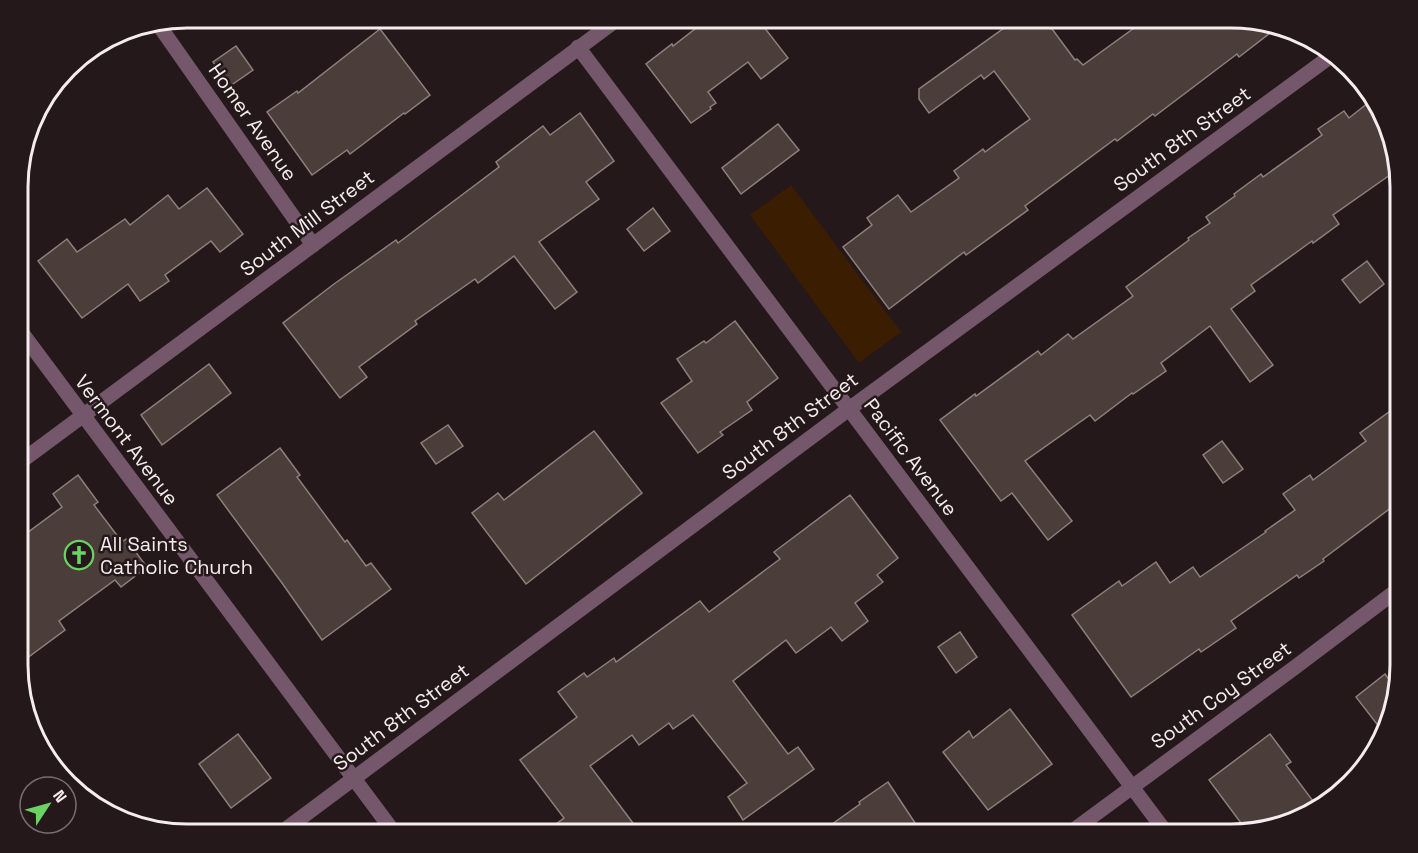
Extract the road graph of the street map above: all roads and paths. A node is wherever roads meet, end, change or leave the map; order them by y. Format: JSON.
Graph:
{"nodes":[{"id":1,"x":605,"y":28,"type":"edge"},
{"id":2,"x":163,"y":31,"type":"edge"},
{"id":3,"x":578,"y":48,"type":"junction"},
{"id":4,"x":1325,"y":60,"type":"edge"},
{"id":5,"x":313,"y":245,"type":"junction"},
{"id":6,"x":29,"y":342,"type":"edge"},
{"id":7,"x":849,"y":409,"type":"junction"},
{"id":8,"x":83,"y":415,"type":"junction"},
{"id":9,"x":29,"y":456,"type":"edge"},
{"id":10,"x":1389,"y":596,"type":"edge"},
{"id":11,"x":353,"y":778,"type":"junction"},
{"id":12,"x":1132,"y":787,"type":"junction"},
{"id":13,"x":292,"y":824,"type":"edge"},
{"id":14,"x":388,"y":824,"type":"edge"},
{"id":15,"x":1082,"y":824,"type":"edge"},
{"id":16,"x":1160,"y":824,"type":"edge"}],
"edges":[{"from":1,"to":3,"type":"street","name":"South Mill Street"},
{"from":2,"to":5,"type":"street","name":"Homer Avenue"},
{"from":3,"to":5,"type":"street","name":"South Mill Street"},
{"from":3,"to":7,"type":"street","name":"Pacific Avenue"},
{"from":4,"to":7,"type":"street","name":"South 8th Street"},
{"from":5,"to":8,"type":"street","name":"South Mill Street"},
{"from":6,"to":8,"type":"street","name":"Vermont Avenue"},
{"from":7,"to":11,"type":"street","name":"South 8th Street"},
{"from":7,"to":12,"type":"street","name":"Pacific Avenue"},
{"from":8,"to":9,"type":"street","name":"South Mill Street"},
{"from":8,"to":11,"type":"street","name":"Vermont Avenue"},
{"from":10,"to":12,"type":"street","name":"South Coy Street"},
{"from":11,"to":13,"type":"street","name":"South 8th Street"},
{"from":11,"to":14,"type":"street","name":"Vermont Avenue"},
{"from":12,"to":15,"type":"street","name":"South Coy Street"},
{"from":12,"to":16,"type":"street","name":"Pacific Avenue"}]}
